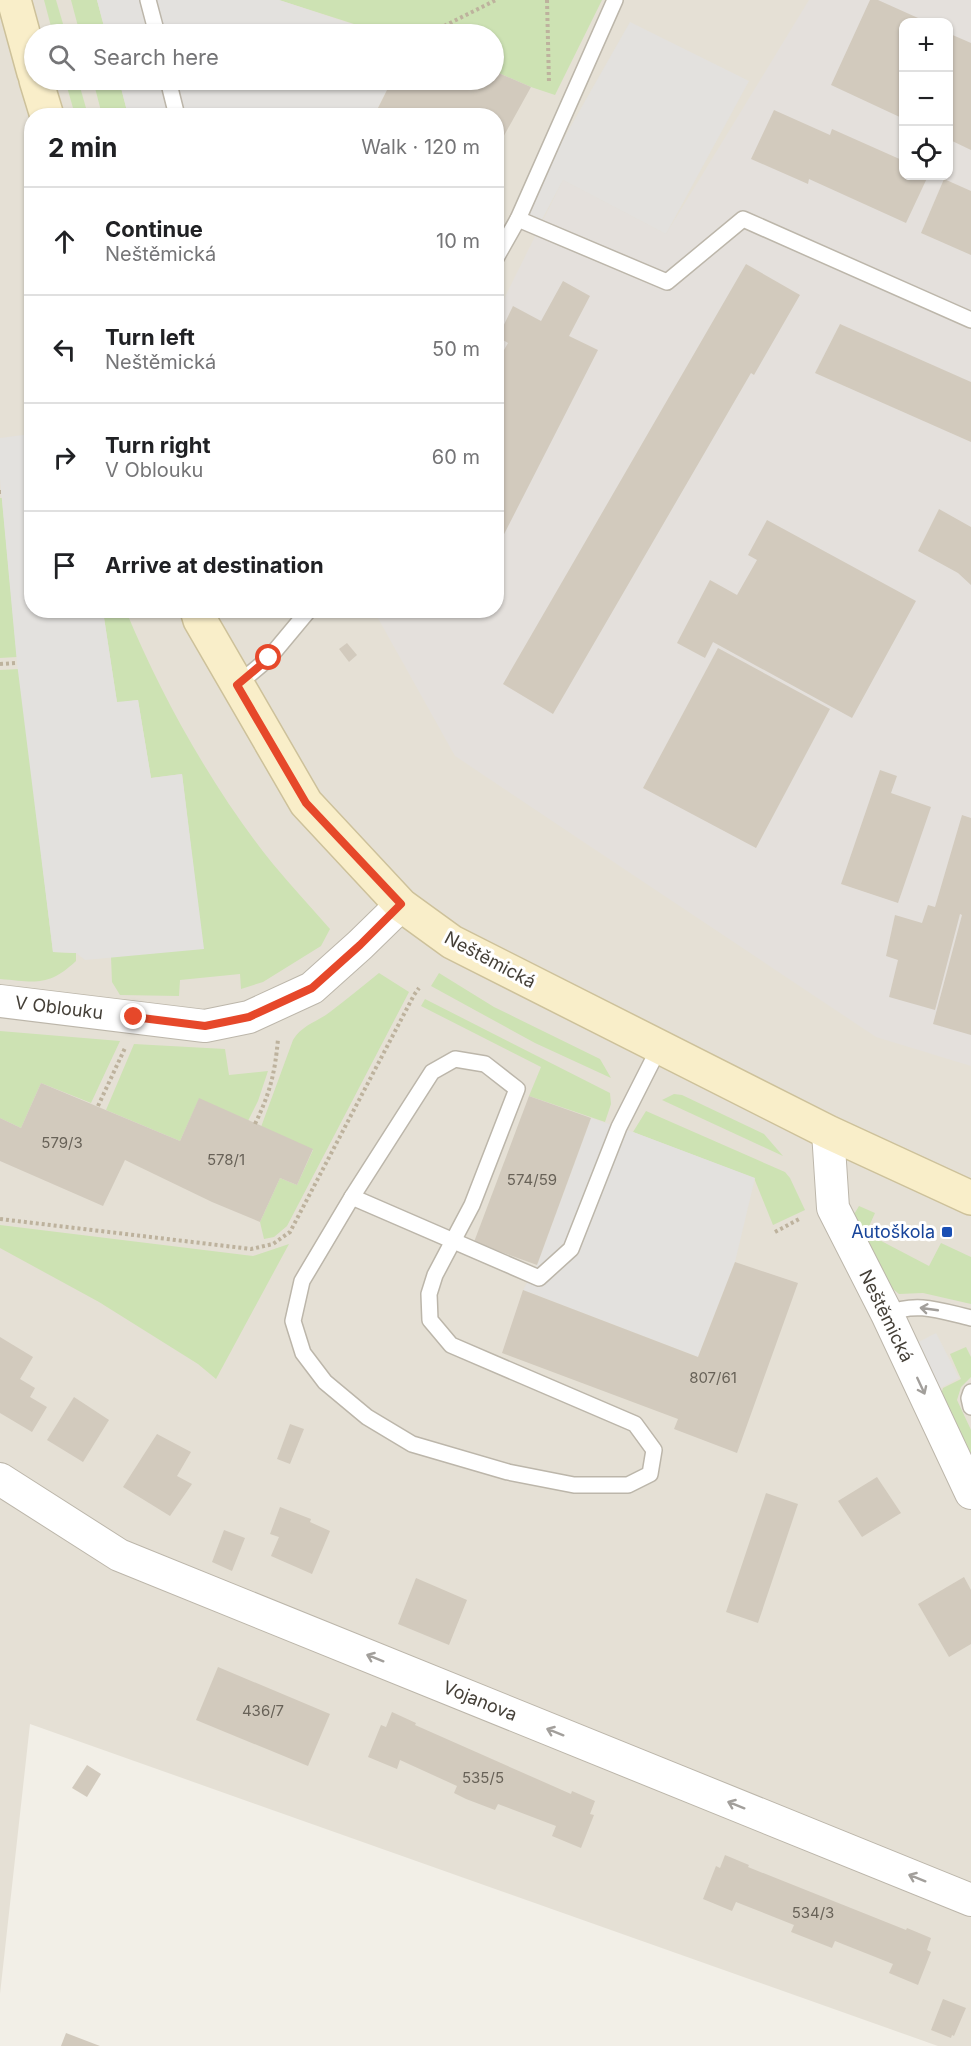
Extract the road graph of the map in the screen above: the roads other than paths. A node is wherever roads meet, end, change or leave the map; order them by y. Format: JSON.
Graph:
{"nodes":[{"id":1,"x":14,"y":0,"type":"edge"},
{"id":2,"x":148,"y":0,"type":"edge"},
{"id":3,"x":615,"y":0,"type":"edge"},
{"id":4,"x":154,"y":24,"type":"edge"},
{"id":5,"x":24,"y":36,"type":"edge"},
{"id":6,"x":39,"y":90,"type":"edge"},
{"id":7,"x":170,"y":90,"type":"edge"},
{"id":8,"x":45,"y":108,"type":"edge"},
{"id":9,"x":175,"y":108,"type":"edge"},
{"id":10,"x":518,"y":219,"type":"junction"},
{"id":11,"x":504,"y":244,"type":"edge"},
{"id":12,"x":971,"y":320,"type":"edge"},
{"id":13,"x":201,"y":618,"type":"edge"},
{"id":14,"x":302,"y":618,"type":"edge"},
{"id":15,"x":237,"y":685,"type":"junction"},
{"id":16,"x":401,"y":904,"type":"junction"},
{"id":17,"x":0,"y":1001,"type":"edge"},
{"id":18,"x":659,"y":1048,"type":"junction"},
{"id":19,"x":828,"y":1132,"type":"junction"},
{"id":20,"x":352,"y":1197,"type":"junction"},
{"id":21,"x":971,"y":1198,"type":"edge"},
{"id":22,"x":452,"y":1240,"type":"junction"},
{"id":23,"x":887,"y":1314,"type":"junction"},
{"id":24,"x":971,"y":1318,"type":"edge"},
{"id":25,"x":971,"y":1392,"type":"edge"},
{"id":26,"x":971,"y":1407,"type":"edge"},
{"id":27,"x":0,"y":1479,"type":"edge"},
{"id":28,"x":971,"y":1493,"type":"edge"},
{"id":29,"x":971,"y":1900,"type":"edge"}],
"edges":[{"from":1,"to":5,"type":"street"},
{"from":2,"to":4,"type":"lane"},
{"from":3,"to":10,"type":"lane"},
{"from":6,"to":8,"type":"street"},
{"from":7,"to":9,"type":"lane"},
{"from":10,"to":11,"type":"lane"},
{"from":10,"to":12,"type":"lane"},
{"from":13,"to":15,"type":"street","name":"Neštěmická"},
{"from":14,"to":15,"type":"lane"},
{"from":15,"to":16,"type":"street","name":"Neštěmická"},
{"from":16,"to":17,"type":"street","name":"V Oblouku"},
{"from":16,"to":18,"type":"street","name":"Neštěmická"},
{"from":18,"to":19,"type":"street","name":"Neštěmická"},
{"from":18,"to":22,"type":"lane"},
{"from":19,"to":21,"type":"street","name":"Neštěmická"},
{"from":19,"to":23,"type":"street","name":"Neštěmická"},
{"from":20,"to":22,"type":"lane"},
{"from":20,"to":22,"type":"lane"},
{"from":20,"to":22,"type":"lane"},
{"from":24,"to":23,"type":"lane","one_way":true},
{"from":23,"to":28,"type":"street","name":"Neštěmická","one_way":true},
{"from":25,"to":26,"type":"lane"},
{"from":29,"to":27,"type":"street","name":"Vojanova","one_way":true}]}
